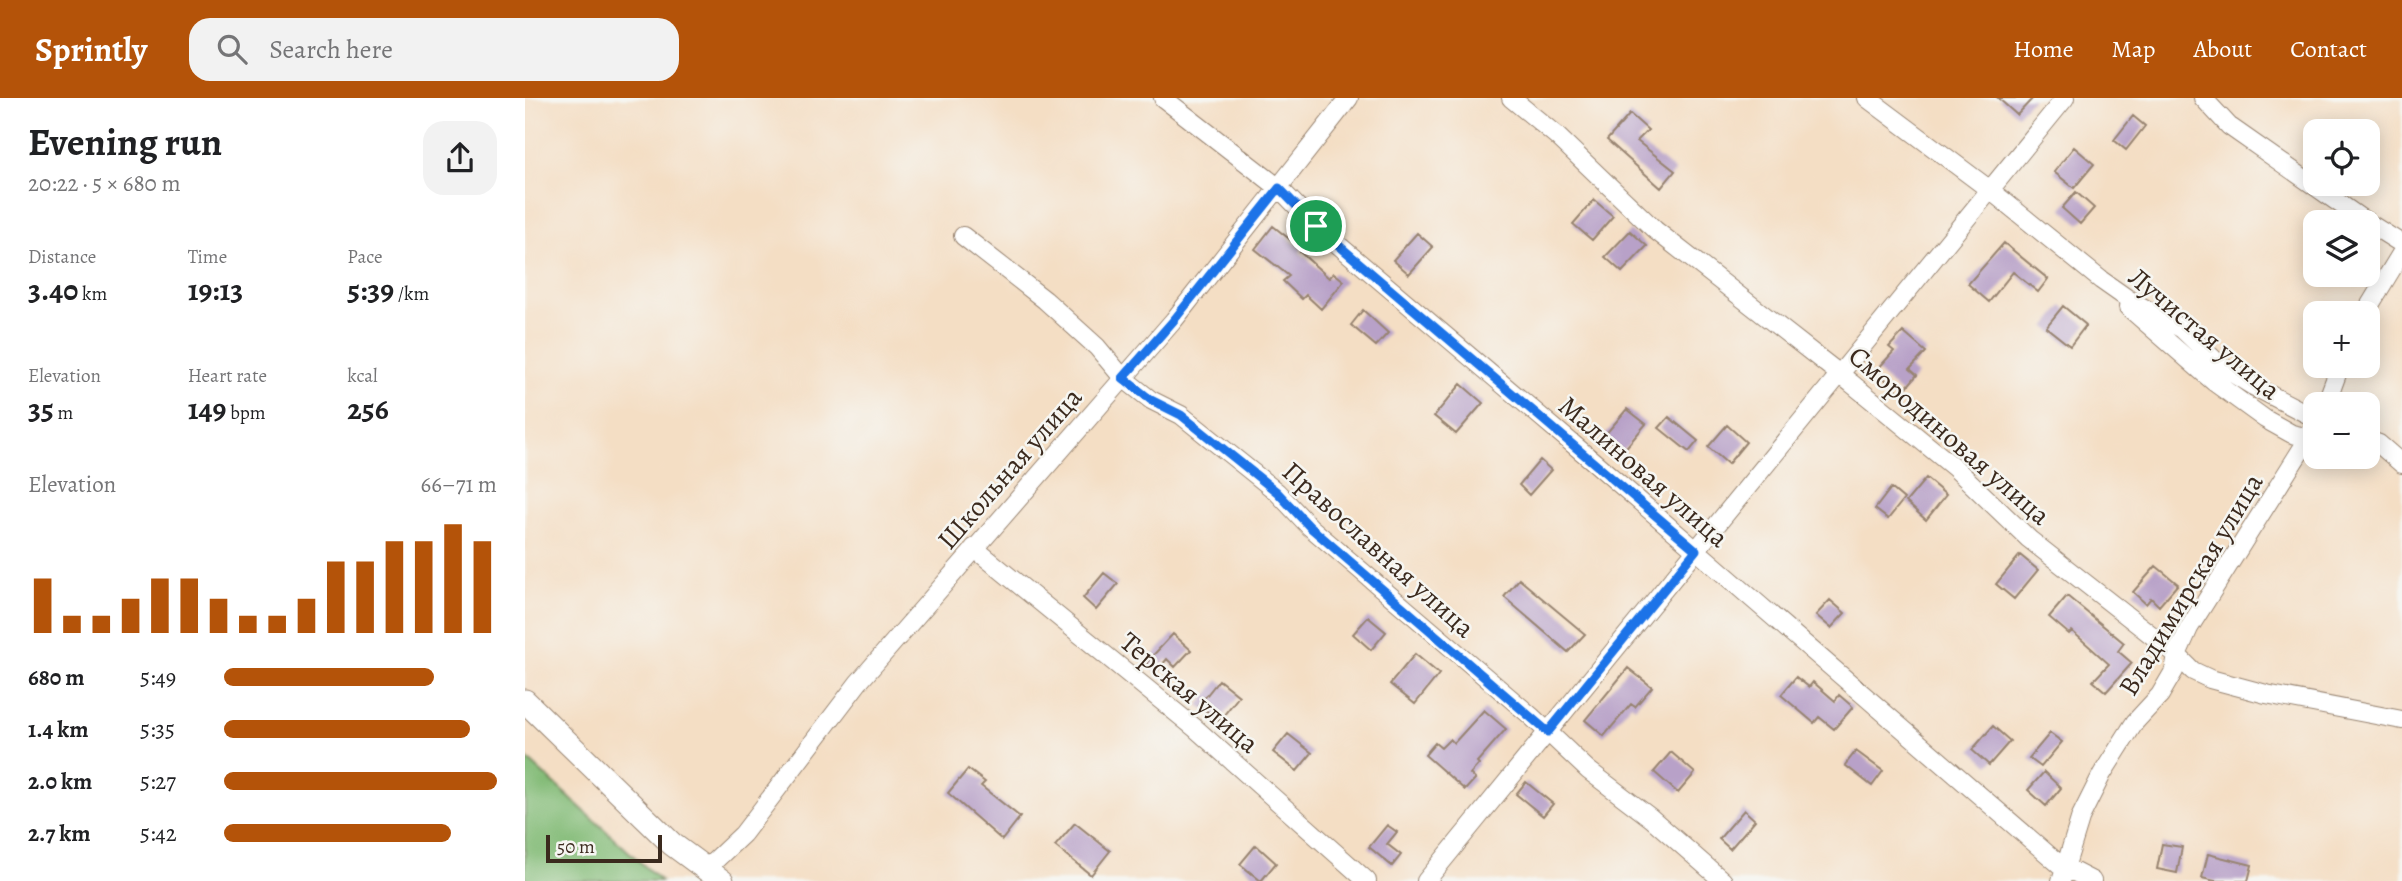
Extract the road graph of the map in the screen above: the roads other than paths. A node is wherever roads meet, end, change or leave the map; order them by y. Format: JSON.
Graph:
{"nodes":[{"id":1,"x":1163,"y":98,"type":"edge"},
{"id":2,"x":1349,"y":98,"type":"edge"},
{"id":3,"x":1511,"y":98,"type":"edge"},
{"id":4,"x":1867,"y":98,"type":"edge"},
{"id":5,"x":2065,"y":98,"type":"edge"},
{"id":6,"x":2203,"y":98,"type":"edge"},
{"id":7,"x":1279,"y":188,"type":"junction"},
{"id":8,"x":1990,"y":190,"type":"junction"},
{"id":9,"x":963,"y":236,"type":"dead end"},
{"id":10,"x":2402,"y":244,"type":"edge"},
{"id":11,"x":2402,"y":252,"type":"edge"},
{"id":12,"x":2101,"y":280,"type":"junction"},
{"id":13,"x":2372,"y":301,"type":"edge"},
{"id":14,"x":1840,"y":374,"type":"junction"},
{"id":15,"x":1123,"y":378,"type":"junction"},
{"id":16,"x":2303,"y":412,"type":"edge"},
{"id":17,"x":2303,"y":435,"type":"edge"},
{"id":18,"x":2380,"y":445,"type":"edge"},
{"id":19,"x":2303,"y":452,"type":"edge"},
{"id":20,"x":2380,"y":458,"type":"edge"},
{"id":21,"x":2402,"y":464,"type":"edge"},
{"id":22,"x":2402,"y":472,"type":"edge"},
{"id":23,"x":974,"y":548,"type":"junction"},
{"id":24,"x":1696,"y":550,"type":"junction"},
{"id":25,"x":2177,"y":655,"type":"junction"},
{"id":26,"x":525,"y":701,"type":"edge"},
{"id":27,"x":2402,"y":720,"type":"edge"},
{"id":28,"x":1548,"y":732,"type":"junction"},
{"id":29,"x":2064,"y":874,"type":"edge"},
{"id":30,"x":714,"y":875,"type":"edge"},
{"id":31,"x":1367,"y":881,"type":"edge"},
{"id":32,"x":1426,"y":881,"type":"edge"},
{"id":33,"x":1723,"y":881,"type":"edge"},
{"id":34,"x":2092,"y":881,"type":"edge"}],
"edges":[{"from":1,"to":7,"type":"street","name":"Малиновая улица"},
{"from":2,"to":7,"type":"street","name":"Школьная улица"},
{"from":3,"to":14,"type":"street","name":"Смородиновая улица"},
{"from":4,"to":8,"type":"street","name":"Лучистая улица"},
{"from":5,"to":8,"type":"street"},
{"from":6,"to":10,"type":"street"},
{"from":7,"to":15,"type":"street","name":"Школьная улица"},
{"from":7,"to":24,"type":"street","name":"Малиновая улица"},
{"from":8,"to":12,"type":"street","name":"Лучистая улица"},
{"from":8,"to":14,"type":"street"},
{"from":9,"to":15,"type":"street","name":"Православная улица"},
{"from":11,"to":13,"type":"street"},
{"from":12,"to":16,"type":"street","name":"Лучистая улица"},
{"from":12,"to":17,"type":"street","name":"Лучистая улица"},
{"from":14,"to":24,"type":"street"},
{"from":14,"to":25,"type":"street","name":"Смородиновая улица"},
{"from":15,"to":23,"type":"street","name":"Школьная улица"},
{"from":15,"to":28,"type":"street","name":"Православная улица"},
{"from":18,"to":21,"type":"street"},
{"from":19,"to":25,"type":"street","name":"Владимирская улица"},
{"from":20,"to":22,"type":"street"},
{"from":23,"to":30,"type":"street","name":"Школьная улица"},
{"from":23,"to":31,"type":"street","name":"Терская улица"},
{"from":24,"to":28,"type":"street"},
{"from":24,"to":29,"type":"street","name":"Малиновая улица"},
{"from":25,"to":27,"type":"street","name":"Смородиновая улица"},
{"from":25,"to":29,"type":"street","name":"Владимирская улица"},
{"from":26,"to":30,"type":"street"},
{"from":28,"to":32,"type":"street"},
{"from":28,"to":33,"type":"street","name":"Православная улица"},
{"from":29,"to":34,"type":"street","name":"Малиновая улица"}]}
